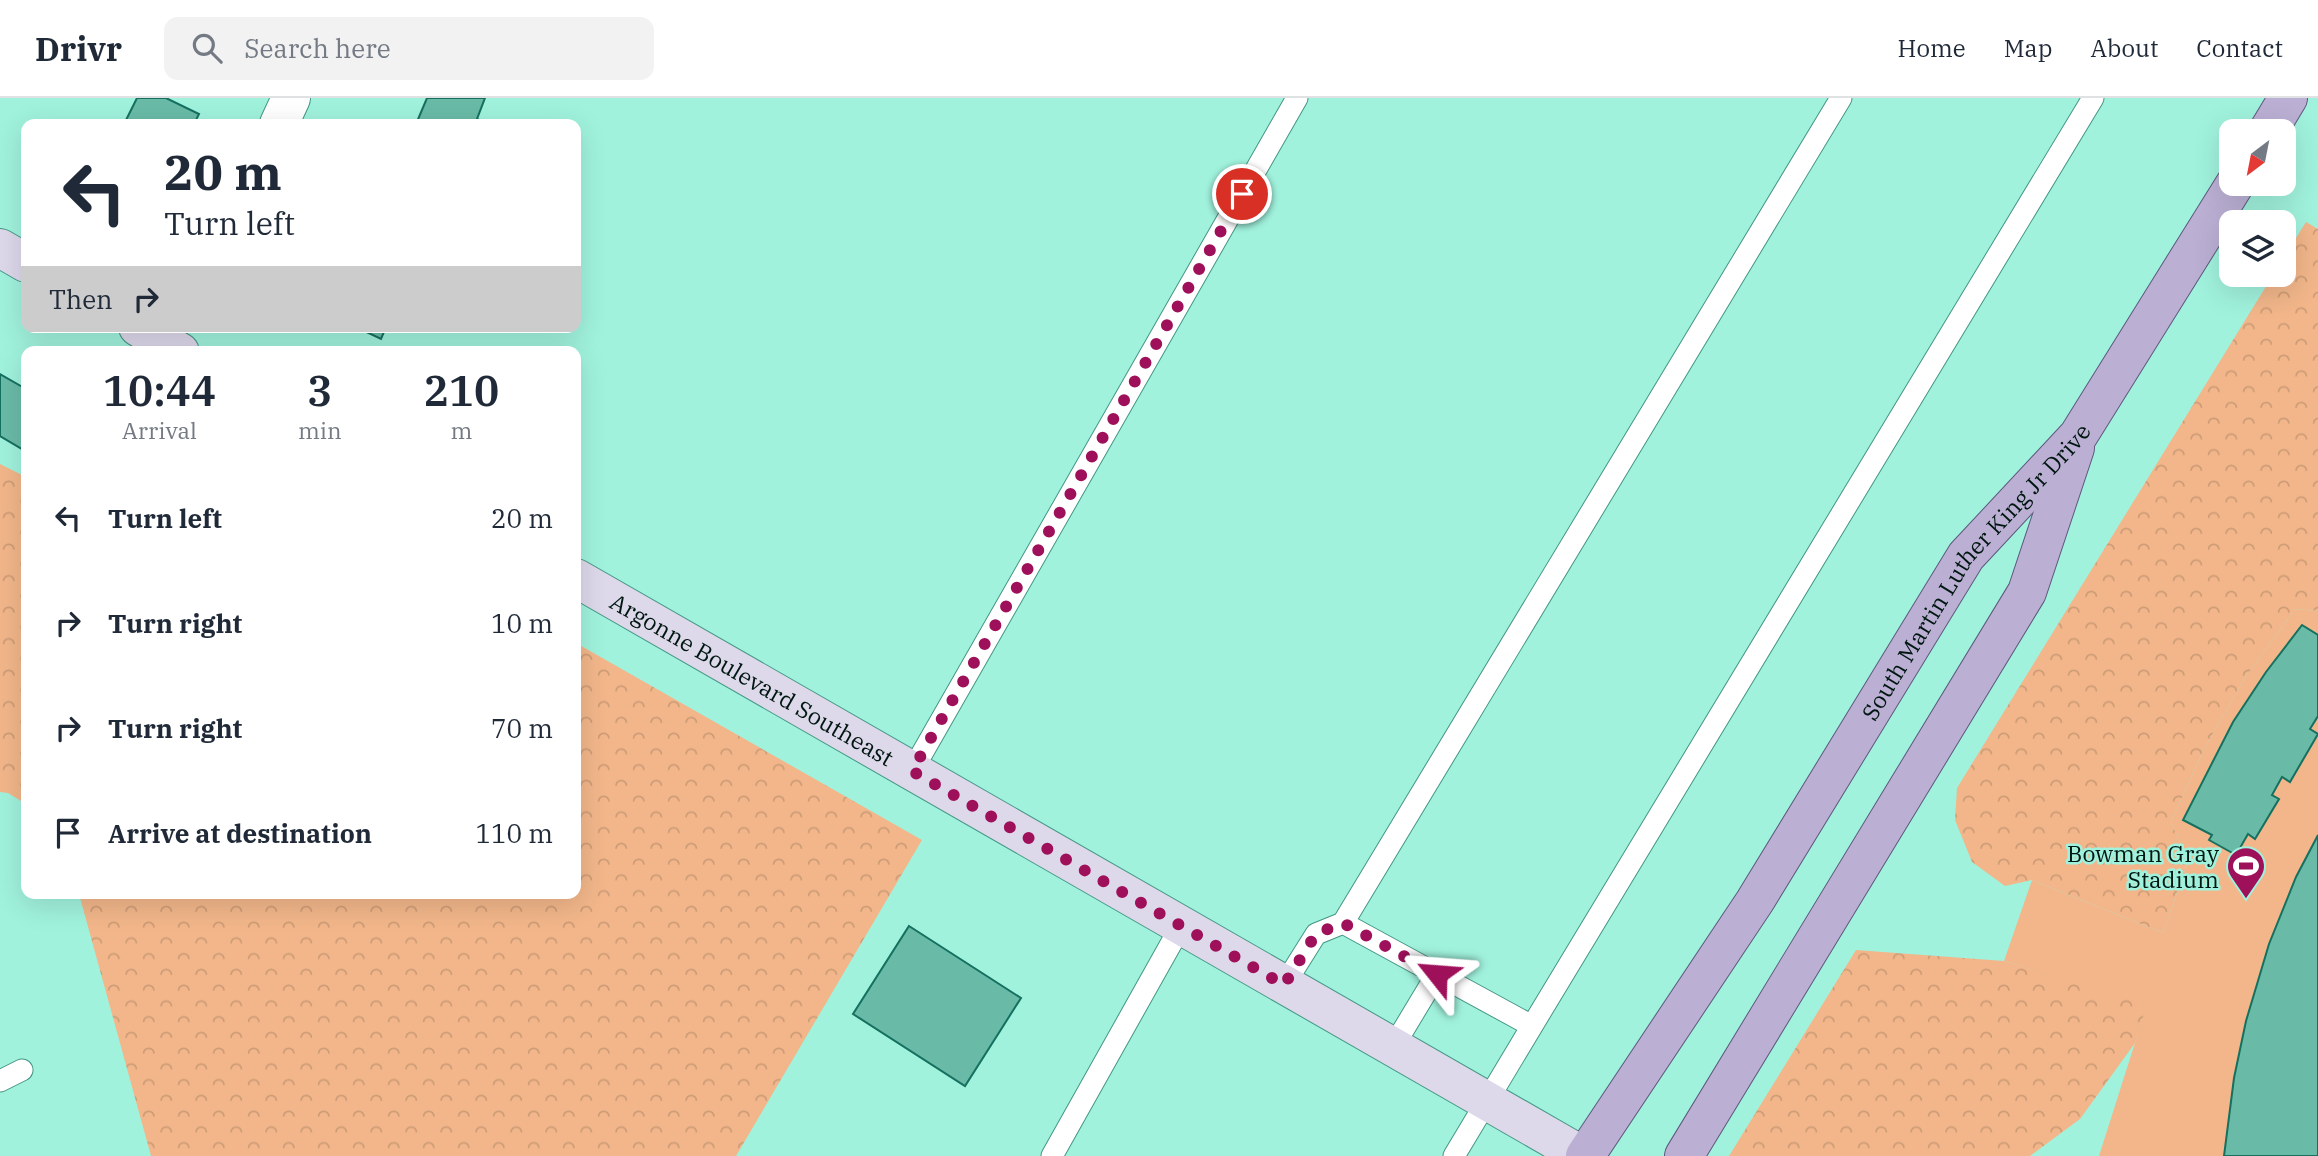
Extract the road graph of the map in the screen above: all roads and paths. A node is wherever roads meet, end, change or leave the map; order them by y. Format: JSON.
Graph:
{"nodes":[{"id":1,"x":291,"y":98,"type":"edge"},
{"id":2,"x":1297,"y":98,"type":"edge"},
{"id":3,"x":1841,"y":98,"type":"edge"},
{"id":4,"x":2093,"y":98,"type":"edge"},
{"id":5,"x":2288,"y":98,"type":"edge"},
{"id":6,"x":281,"y":119,"type":"edge"},
{"id":7,"x":2275,"y":119,"type":"edge"},
{"id":8,"x":2228,"y":196,"type":"edge"},
{"id":9,"x":0,"y":248,"type":"edge"},
{"id":10,"x":21,"y":260,"type":"edge"},
{"id":11,"x":154,"y":333,"type":"edge"},
{"id":12,"x":180,"y":343,"type":"edge"},
{"id":13,"x":2078,"y":436,"type":"junction"},
{"id":14,"x":581,"y":581,"type":"edge"},
{"id":15,"x":912,"y":771,"type":"junction"},
{"id":16,"x":1343,"y":923,"type":"junction"},
{"id":17,"x":1181,"y":926,"type":"junction"},
{"id":18,"x":1437,"y":974,"type":"junction"},
{"id":19,"x":1284,"y":985,"type":"junction"},
{"id":20,"x":1532,"y":1026,"type":"junction"},
{"id":21,"x":1393,"y":1047,"type":"junction"},
{"id":22,"x":22,"y":1070,"type":"dead end"},
{"id":23,"x":0,"y":1082,"type":"edge"},
{"id":24,"x":1487,"y":1101,"type":"junction"},
{"id":25,"x":1052,"y":1156,"type":"edge"},
{"id":26,"x":1454,"y":1156,"type":"edge"},
{"id":27,"x":1584,"y":1156,"type":"edge"},
{"id":28,"x":1684,"y":1156,"type":"edge"}],
"edges":[{"from":1,"to":6,"type":"street"},
{"from":2,"to":15,"type":"lane"},
{"from":3,"to":16,"type":"lane"},
{"from":4,"to":20,"type":"lane"},
{"from":5,"to":7,"type":"main road"},
{"from":8,"to":13,"type":"main road"},
{"from":9,"to":10,"type":"street"},
{"from":11,"to":12,"type":"street"},
{"from":13,"to":27,"type":"main road","name":"South Martin Luther King Jr Drive"},
{"from":13,"to":28,"type":"main road","name":"South Martin Luther King Jr Drive"},
{"from":14,"to":15,"type":"street","name":"Argonne Boulevard Southeast"},
{"from":15,"to":17,"type":"street","name":"Argonne Boulevard Southeast"},
{"from":16,"to":18,"type":"lane"},
{"from":16,"to":19,"type":"lane"},
{"from":17,"to":19,"type":"street","name":"Argonne Boulevard Southeast"},
{"from":17,"to":25,"type":"lane"},
{"from":18,"to":20,"type":"lane"},
{"from":18,"to":21,"type":"lane"},
{"from":19,"to":21,"type":"street","name":"Argonne Boulevard Southeast"},
{"from":20,"to":24,"type":"lane"},
{"from":21,"to":24,"type":"street","name":"Argonne Boulevard Southeast"},
{"from":22,"to":23,"type":"lane"},
{"from":24,"to":26,"type":"lane"},
{"from":24,"to":27,"type":"street","name":"Argonne Boulevard Southeast"}]}
